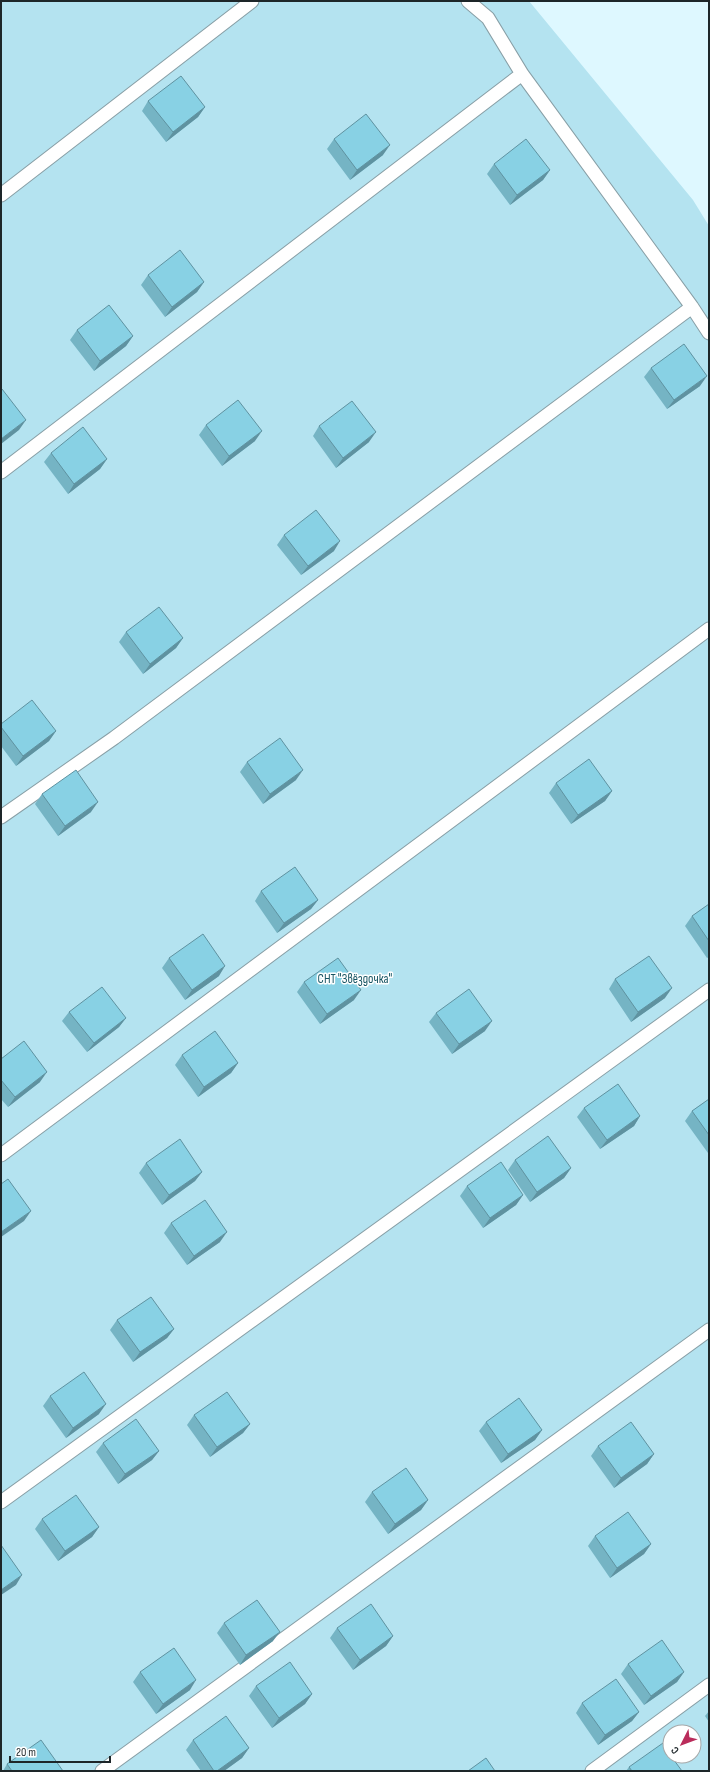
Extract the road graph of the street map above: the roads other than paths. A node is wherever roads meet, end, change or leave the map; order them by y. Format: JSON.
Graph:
{"nodes":[{"id":1,"x":252,"y":1,"type":"edge"},
{"id":2,"x":468,"y":1,"type":"edge"},
{"id":3,"x":522,"y":74,"type":"junction"},
{"id":4,"x":1,"y":195,"type":"edge"},
{"id":5,"x":692,"y":307,"type":"junction"},
{"id":6,"x":709,"y":333,"type":"edge"},
{"id":7,"x":1,"y":472,"type":"edge"},
{"id":8,"x":709,"y":629,"type":"edge"},
{"id":9,"x":1,"y":816,"type":"edge"},
{"id":10,"x":709,"y":990,"type":"edge"},
{"id":11,"x":1,"y":1155,"type":"edge"},
{"id":12,"x":709,"y":1330,"type":"edge"},
{"id":13,"x":1,"y":1502,"type":"edge"},
{"id":14,"x":709,"y":1684,"type":"edge"},
{"id":15,"x":102,"y":1771,"type":"edge"},
{"id":16,"x":592,"y":1771,"type":"edge"}],
"edges":[{"from":1,"to":4,"type":"lane"},
{"from":2,"to":3,"type":"lane"},
{"from":3,"to":5,"type":"lane"},
{"from":3,"to":7,"type":"lane"},
{"from":5,"to":6,"type":"lane"},
{"from":5,"to":9,"type":"lane"},
{"from":8,"to":11,"type":"lane"},
{"from":10,"to":13,"type":"lane"},
{"from":12,"to":15,"type":"lane"},
{"from":14,"to":16,"type":"lane"}]}
